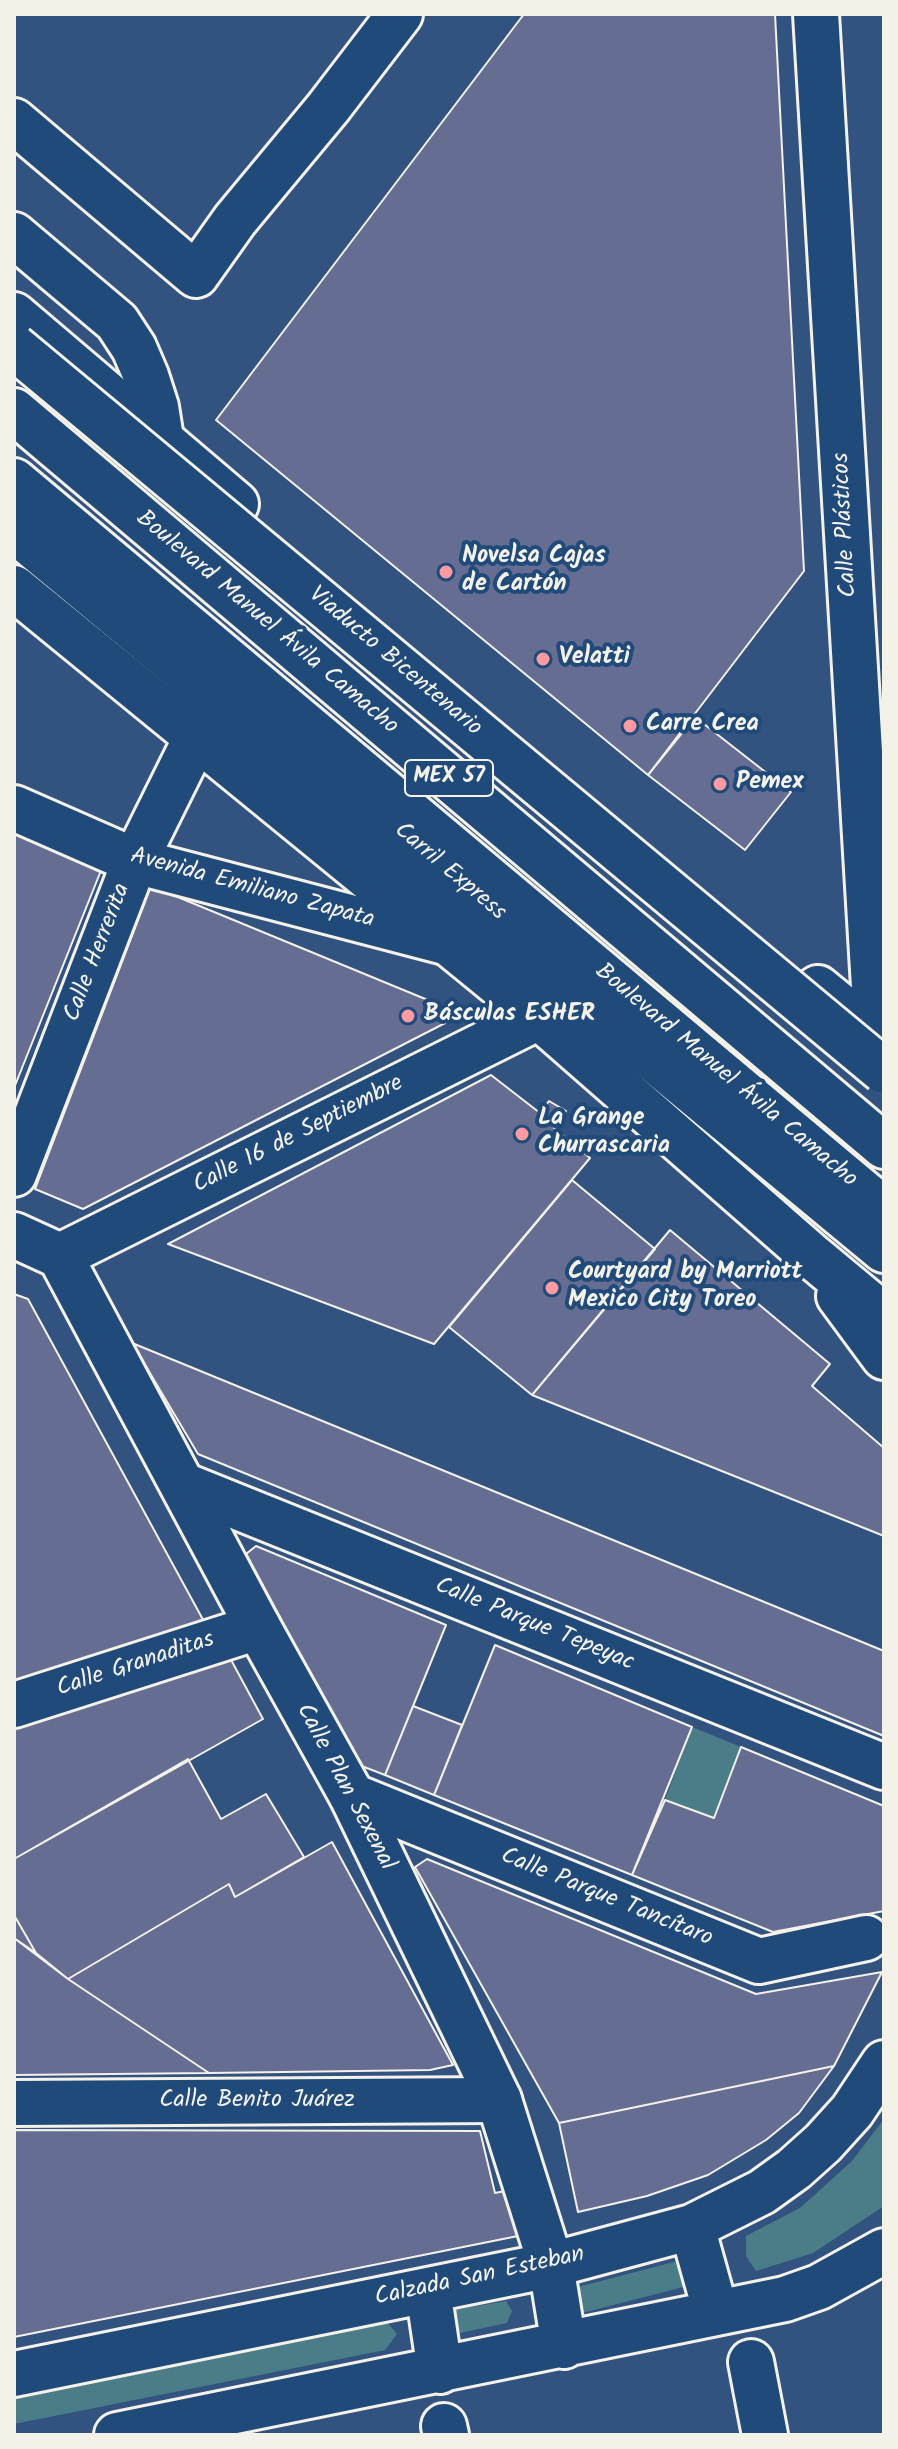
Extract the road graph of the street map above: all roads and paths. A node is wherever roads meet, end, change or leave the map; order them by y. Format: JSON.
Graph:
{"nodes":[{"id":1,"x":400,"y":14,"type":"edge"},
{"id":2,"x":816,"y":14,"type":"edge"},
{"id":3,"x":14,"y":121,"type":"edge"},
{"id":4,"x":14,"y":235,"type":"edge"},
{"id":5,"x":14,"y":315,"type":"edge"},
{"id":6,"x":14,"y":347,"type":"edge"},
{"id":7,"x":14,"y":411,"type":"edge"},
{"id":8,"x":161,"y":439,"type":"junction"},
{"id":9,"x":14,"y":481,"type":"edge"},
{"id":10,"x":14,"y":511,"type":"edge"},
{"id":11,"x":14,"y":530,"type":"edge"},
{"id":12,"x":14,"y":588,"type":"edge"},
{"id":13,"x":227,"y":591,"type":"junction"},
{"id":14,"x":359,"y":609,"type":"junction"},
{"id":15,"x":196,"y":738,"type":"junction"},
{"id":16,"x":14,"y":808,"type":"edge"},
{"id":17,"x":135,"y":861,"type":"junction"},
{"id":18,"x":449,"y":943,"type":"junction"},
{"id":19,"x":539,"y":1017,"type":"junction"},
{"id":20,"x":882,"y":1050,"type":"edge"},
{"id":21,"x":884,"y":1146,"type":"edge"},
{"id":22,"x":14,"y":1174,"type":"edge"},
{"id":23,"x":884,"y":1210,"type":"edge"},
{"id":24,"x":14,"y":1235,"type":"edge"},
{"id":25,"x":884,"y":1235,"type":"edge"},
{"id":26,"x":884,"y":1250,"type":"edge"},
{"id":27,"x":60,"y":1256,"type":"junction"},
{"id":28,"x":813,"y":1257,"type":"junction"},
{"id":29,"x":884,"y":1316,"type":"edge"},
{"id":30,"x":884,"y":1357,"type":"edge"},
{"id":31,"x":183,"y":1485,"type":"junction"},
{"id":32,"x":258,"y":1627,"type":"junction"},
{"id":33,"x":14,"y":1705,"type":"edge"},
{"id":34,"x":884,"y":1767,"type":"edge"},
{"id":35,"x":352,"y":1796,"type":"junction"},
{"id":36,"x":866,"y":1938,"type":"dead end"},
{"id":37,"x":884,"y":2063,"type":"edge"},
{"id":38,"x":499,"y":2100,"type":"junction"},
{"id":39,"x":14,"y":2103,"type":"edge"},
{"id":40,"x":692,"y":2227,"type":"junction"},
{"id":41,"x":884,"y":2251,"type":"edge"},
{"id":42,"x":551,"y":2265,"type":"junction"},
{"id":43,"x":428,"y":2290,"type":"junction"},
{"id":44,"x":716,"y":2313,"type":"junction"},
{"id":45,"x":564,"y":2346,"type":"junction"},
{"id":46,"x":751,"y":2362,"type":"dead end"},
{"id":47,"x":440,"y":2371,"type":"junction"},
{"id":48,"x":14,"y":2374,"type":"edge"},
{"id":49,"x":164,"y":2431,"type":"edge"},
{"id":50,"x":117,"y":2435,"type":"edge"},
{"id":51,"x":765,"y":2435,"type":"edge"}],
"edges":[{"from":1,"to":3,"type":"main road"},
{"from":2,"to":20,"type":"main road","name":"Calle Plásticos"},
{"from":4,"to":8,"type":"main road"},
{"from":5,"to":8,"type":"main road"},
{"from":6,"to":20,"type":"main road","name":"Viaducto Bicentenario","bridge":true},
{"from":7,"to":13,"type":"main road","name":"Boulevard Manuel Ávila Camacho","number":"MEX 57"},
{"from":8,"to":14,"type":"main road"},
{"from":9,"to":23,"type":"main road","name":"Boulevard Manuel Ávila Camacho","number":"MEX 57"},
{"from":10,"to":25,"type":"main road","name":"Carril Express"},
{"from":11,"to":26,"type":"main road"},
{"from":12,"to":15,"type":"main road"},
{"from":13,"to":14,"type":"main road"},
{"from":13,"to":21,"type":"main road","name":"Boulevard Manuel Ávila Camacho","number":"MEX 57"},
{"from":14,"to":20,"type":"main road"},
{"from":15,"to":17,"type":"main road","name":"Calle Herrerita"},
{"from":15,"to":18,"type":"main road"},
{"from":16,"to":17,"type":"main road","name":"Avenida Emiliano Zapata"},
{"from":17,"to":18,"type":"main road","name":"Avenida Emiliano Zapata"},
{"from":17,"to":22,"type":"main road","name":"Calle Herrerita"},
{"from":18,"to":19,"type":"main road"},
{"from":19,"to":27,"type":"main road","name":"Calle 16 de Septiembre"},
{"from":19,"to":28,"type":"main road"},
{"from":24,"to":27,"type":"main road"},
{"from":27,"to":31,"type":"main road","name":"Calle Plan Sexenal"},
{"from":28,"to":29,"type":"main road"},
{"from":28,"to":30,"type":"main road"},
{"from":31,"to":32,"type":"main road","name":"Calle Plan Sexenal"},
{"from":31,"to":34,"type":"main road","name":"Calle Parque Tepeyac"},
{"from":32,"to":33,"type":"main road","name":"Calle Granaditas"},
{"from":32,"to":35,"type":"main road","name":"Calle Plan Sexenal"},
{"from":35,"to":36,"type":"main road","name":"Calle Parque Tancítaro"},
{"from":35,"to":38,"type":"main road","name":"Calle Plan Sexenal"},
{"from":37,"to":40,"type":"main road","name":"Calzada San Esteban"},
{"from":38,"to":39,"type":"main road","name":"Calle Benito Juárez"},
{"from":38,"to":42,"type":"main road","name":"Calle Plan Sexenal"},
{"from":40,"to":42,"type":"main road","name":"Calzada San Esteban"},
{"from":40,"to":44,"type":"main road"},
{"from":41,"to":44,"type":"main road"},
{"from":42,"to":43,"type":"main road","name":"Calzada San Esteban"},
{"from":42,"to":45,"type":"main road","name":"Calle Plan Sexenal"},
{"from":43,"to":47,"type":"main road"},
{"from":43,"to":48,"type":"main road","name":"Calzada San Esteban"},
{"from":44,"to":45,"type":"main road"},
{"from":45,"to":47,"type":"main road"},
{"from":46,"to":51,"type":"main road"},
{"from":47,"to":49,"type":"main road"},
{"from":49,"to":50,"type":"main road"}]}
